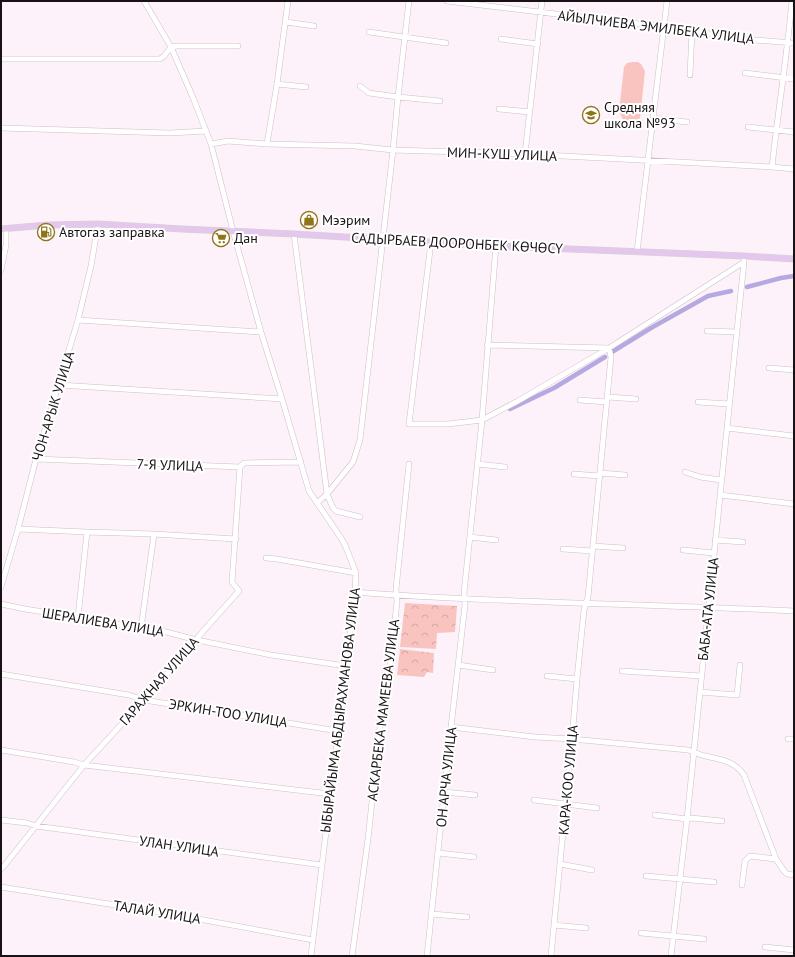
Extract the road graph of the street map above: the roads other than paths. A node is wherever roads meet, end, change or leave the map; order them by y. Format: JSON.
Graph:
{"nodes":[{"id":1,"x":144,"y":1,"type":"edge"},
{"id":2,"x":288,"y":1,"type":"edge"},
{"id":3,"x":410,"y":1,"type":"edge"},
{"id":4,"x":447,"y":1,"type":"edge"},
{"id":5,"x":542,"y":1,"type":"edge"},
{"id":6,"x":667,"y":1,"type":"edge"},
{"id":7,"x":792,"y":4,"type":"edge"},
{"id":8,"x":541,"y":12,"type":"junction"},
{"id":9,"x":286,"y":22,"type":"junction"},
{"id":10,"x":314,"y":26,"type":"dead end"},
{"id":11,"x":664,"y":27,"type":"junction"},
{"id":12,"x":692,"y":31,"type":"junction"},
{"id":13,"x":369,"y":32,"type":"dead end"},
{"id":14,"x":405,"y":38,"type":"junction"},
{"id":15,"x":501,"y":39,"type":"dead end"},
{"id":16,"x":787,"y":42,"type":"junction"},
{"id":17,"x":794,"y":43,"type":"edge"},
{"id":18,"x":446,"y":44,"type":"dead end"},
{"id":19,"x":538,"y":44,"type":"junction"},
{"id":20,"x":238,"y":46,"type":"dead end"},
{"id":21,"x":171,"y":47,"type":"junction"},
{"id":22,"x":1,"y":59,"type":"edge"},
{"id":23,"x":745,"y":73,"type":"dead end"},
{"id":24,"x":690,"y":75,"type":"dead end"},
{"id":25,"x":784,"y":77,"type":"junction"},
{"id":26,"x":794,"y":79,"type":"edge"},
{"id":27,"x":277,"y":84,"type":"junction"},
{"id":28,"x":360,"y":86,"type":"dead end"},
{"id":29,"x":306,"y":87,"type":"dead end"},
{"id":30,"x":398,"y":97,"type":"junction"},
{"id":31,"x":440,"y":101,"type":"dead end"},
{"id":32,"x":499,"y":108,"type":"dead end"},
{"id":33,"x":530,"y":112,"type":"junction"},
{"id":34,"x":653,"y":118,"type":"junction"},
{"id":35,"x":687,"y":122,"type":"dead end"},
{"id":36,"x":748,"y":127,"type":"dead end"},
{"id":37,"x":1,"y":128,"type":"edge"},
{"id":38,"x":205,"y":130,"type":"junction"},
{"id":39,"x":776,"y":130,"type":"junction"},
{"id":40,"x":794,"y":132,"type":"edge"},
{"id":41,"x":211,"y":144,"type":"junction"},
{"id":42,"x":267,"y":144,"type":"junction"},
{"id":43,"x":393,"y":150,"type":"junction"},
{"id":44,"x":525,"y":154,"type":"junction"},
{"id":45,"x":648,"y":161,"type":"junction"},
{"id":46,"x":772,"y":167,"type":"junction"},
{"id":47,"x":794,"y":169,"type":"edge"},
{"id":48,"x":98,"y":224,"type":"junction"},
{"id":49,"x":4,"y":229,"type":"edge"},
{"id":50,"x":233,"y":232,"type":"junction"},
{"id":51,"x":294,"y":234,"type":"junction"},
{"id":52,"x":383,"y":240,"type":"junction"},
{"id":53,"x":431,"y":242,"type":"junction"},
{"id":54,"x":496,"y":246,"type":"junction"},
{"id":55,"x":637,"y":252,"type":"junction"},
{"id":56,"x":744,"y":259,"type":"junction"},
{"id":57,"x":794,"y":259,"type":"edge"},
{"id":58,"x":1,"y":270,"type":"edge"},
{"id":59,"x":78,"y":320,"type":"junction"},
{"id":60,"x":707,"y":330,"type":"dead end"},
{"id":61,"x":261,"y":332,"type":"junction"},
{"id":62,"x":736,"y":332,"type":"junction"},
{"id":63,"x":487,"y":345,"type":"junction"},
{"id":64,"x":609,"y":348,"type":"junction"},
{"id":65,"x":769,"y":368,"type":"dead end"},
{"id":66,"x":794,"y":370,"type":"edge"},
{"id":67,"x":59,"y":385,"type":"junction"},
{"id":68,"x":636,"y":399,"type":"dead end"},
{"id":69,"x":282,"y":400,"type":"junction"},
{"id":70,"x":580,"y":400,"type":"dead end"},
{"id":71,"x":608,"y":400,"type":"junction"},
{"id":72,"x":698,"y":402,"type":"dead end"},
{"id":73,"x":729,"y":404,"type":"junction"},
{"id":74,"x":482,"y":420,"type":"junction"},
{"id":75,"x":727,"y":428,"type":"junction"},
{"id":76,"x":794,"y":436,"type":"edge"},
{"id":77,"x":36,"y":459,"type":"junction"},
{"id":78,"x":301,"y":462,"type":"junction"},
{"id":79,"x":409,"y":464,"type":"dead end"},
{"id":80,"x":478,"y":464,"type":"junction"},
{"id":81,"x":240,"y":467,"type":"junction"},
{"id":82,"x":505,"y":467,"type":"dead end"},
{"id":83,"x":685,"y":472,"type":"dead end"},
{"id":84,"x":574,"y":474,"type":"dead end"},
{"id":85,"x":600,"y":475,"type":"junction"},
{"id":86,"x":625,"y":475,"type":"dead end"},
{"id":87,"x":721,"y":480,"type":"junction"},
{"id":88,"x":328,"y":494,"type":"junction"},
{"id":89,"x":720,"y":495,"type":"junction"},
{"id":90,"x":317,"y":503,"type":"junction"},
{"id":91,"x":794,"y":504,"type":"edge"},
{"id":92,"x":360,"y":517,"type":"dead end"},
{"id":93,"x":18,"y":529,"type":"junction"},
{"id":94,"x":87,"y":532,"type":"junction"},
{"id":95,"x":154,"y":534,"type":"junction"},
{"id":96,"x":470,"y":537,"type":"junction"},
{"id":97,"x":236,"y":539,"type":"junction"},
{"id":98,"x":496,"y":540,"type":"dead end"},
{"id":99,"x":715,"y":540,"type":"junction"},
{"id":100,"x":743,"y":542,"type":"dead end"},
{"id":101,"x":623,"y":548,"type":"dead end"},
{"id":102,"x":563,"y":549,"type":"dead end"},
{"id":103,"x":592,"y":549,"type":"junction"},
{"id":104,"x":682,"y":550,"type":"dead end"},
{"id":105,"x":714,"y":553,"type":"junction"},
{"id":106,"x":266,"y":558,"type":"dead end"},
{"id":107,"x":356,"y":573,"type":"junction"},
{"id":108,"x":1,"y":587,"type":"edge"},
{"id":109,"x":355,"y":592,"type":"junction"},
{"id":110,"x":397,"y":596,"type":"junction"},
{"id":111,"x":464,"y":599,"type":"junction"},
{"id":112,"x":1,"y":604,"type":"edge"},
{"id":113,"x":586,"y":604,"type":"junction"},
{"id":114,"x":708,"y":607,"type":"junction"},
{"id":115,"x":794,"y":611,"type":"edge"},
{"id":116,"x":78,"y":617,"type":"junction"},
{"id":117,"x":141,"y":628,"type":"junction"},
{"id":118,"x":197,"y":640,"type":"junction"},
{"id":119,"x":458,"y":665,"type":"junction"},
{"id":120,"x":740,"y":665,"type":"dead end"},
{"id":121,"x":346,"y":666,"type":"junction"},
{"id":122,"x":493,"y":670,"type":"dead end"},
{"id":123,"x":622,"y":671,"type":"dead end"},
{"id":124,"x":1,"y":674,"type":"edge"},
{"id":125,"x":547,"y":676,"type":"dead end"},
{"id":126,"x":701,"y":676,"type":"junction"},
{"id":127,"x":577,"y":679,"type":"junction"},
{"id":128,"x":700,"y":692,"type":"junction"},
{"id":129,"x":144,"y":700,"type":"junction"},
{"id":130,"x":451,"y":727,"type":"junction"},
{"id":131,"x":338,"y":731,"type":"junction"},
{"id":132,"x":788,"y":738,"type":"dead end"},
{"id":133,"x":572,"y":739,"type":"junction"},
{"id":134,"x":794,"y":739,"type":"edge"},
{"id":135,"x":1,"y":750,"type":"edge"},
{"id":136,"x":694,"y":752,"type":"junction"},
{"id":137,"x":84,"y":765,"type":"junction"},
{"id":138,"x":444,"y":792,"type":"junction"},
{"id":139,"x":330,"y":794,"type":"junction"},
{"id":140,"x":474,"y":795,"type":"dead end"},
{"id":141,"x":534,"y":800,"type":"dead end"},
{"id":142,"x":566,"y":804,"type":"junction"},
{"id":143,"x":597,"y":808,"type":"dead end"},
{"id":144,"x":655,"y":816,"type":"dead end"},
{"id":145,"x":687,"y":819,"type":"junction"},
{"id":146,"x":1,"y":820,"type":"edge"},
{"id":147,"x":722,"y":821,"type":"dead end"},
{"id":148,"x":36,"y":826,"type":"junction"},
{"id":149,"x":439,"y":853,"type":"junction"},
{"id":150,"x":474,"y":857,"type":"dead end"},
{"id":151,"x":776,"y":859,"type":"junction"},
{"id":152,"x":560,"y":864,"type":"junction"},
{"id":153,"x":322,"y":865,"type":"junction"},
{"id":154,"x":1,"y":869,"type":"edge"},
{"id":155,"x":592,"y":870,"type":"dead end"},
{"id":156,"x":794,"y":875,"type":"edge"},
{"id":157,"x":646,"y":876,"type":"dead end"},
{"id":158,"x":680,"y":878,"type":"junction"},
{"id":159,"x":714,"y":882,"type":"dead end"},
{"id":160,"x":742,"y":885,"type":"dead end"},
{"id":161,"x":1,"y":887,"type":"edge"},
{"id":162,"x":432,"y":914,"type":"junction"},
{"id":163,"x":467,"y":917,"type":"dead end"},
{"id":164,"x":554,"y":925,"type":"junction"},
{"id":165,"x":586,"y":928,"type":"dead end"},
{"id":166,"x":641,"y":933,"type":"dead end"},
{"id":167,"x":674,"y":937,"type":"junction"},
{"id":168,"x":704,"y":939,"type":"dead end"},
{"id":169,"x":313,"y":940,"type":"junction"},
{"id":170,"x":765,"y":947,"type":"dead end"},
{"id":171,"x":794,"y":950,"type":"edge"},
{"id":172,"x":794,"y":953,"type":"edge"},
{"id":173,"x":311,"y":956,"type":"edge"},
{"id":174,"x":352,"y":956,"type":"edge"},
{"id":175,"x":427,"y":956,"type":"edge"},
{"id":176,"x":551,"y":956,"type":"edge"},
{"id":177,"x":671,"y":956,"type":"edge"},
{"id":178,"x":794,"y":956,"type":"edge"}],
"edges":[{"from":1,"to":21,"type":"street","name":"ЫБЫРАЙЫМА АБДЫРАХМАНОВА УЛИЦА"},
{"from":2,"to":9,"type":"street"},
{"from":3,"to":14,"type":"street"},
{"from":4,"to":8,"type":"street","name":"АЙЫЛЧИЕВА ЭМИЛБЕКА УЛИЦА"},
{"from":5,"to":8,"type":"street"},
{"from":6,"to":11,"type":"street"},
{"from":7,"to":16,"type":"street"},
{"from":8,"to":11,"type":"street","name":"АЙЫЛЧИЕВА ЭМИЛБЕКА УЛИЦА"},
{"from":8,"to":19,"type":"street"},
{"from":9,"to":10,"type":"street"},
{"from":9,"to":27,"type":"street"},
{"from":11,"to":12,"type":"street","name":"АЙЫЛЧИЕВА ЭМИЛБЕКА УЛИЦА"},
{"from":11,"to":34,"type":"street"},
{"from":12,"to":16,"type":"street","name":"АЙЫЛЧИЕВА ЭМИЛБЕКА УЛИЦА"},
{"from":12,"to":24,"type":"street"},
{"from":13,"to":14,"type":"street"},
{"from":14,"to":18,"type":"street"},
{"from":14,"to":30,"type":"street"},
{"from":15,"to":19,"type":"street"},
{"from":16,"to":17,"type":"street","name":"АЙЫЛЧИЕВА ЭМИЛБЕКА УЛИЦА"},
{"from":16,"to":25,"type":"street"},
{"from":19,"to":33,"type":"street"},
{"from":20,"to":21,"type":"street"},
{"from":21,"to":22,"type":"street"},
{"from":21,"to":38,"type":"street","name":"ЫБЫРАЙЫМА АБДЫРАХМАНОВА УЛИЦА"},
{"from":23,"to":25,"type":"street"},
{"from":25,"to":26,"type":"street"},
{"from":25,"to":39,"type":"street"},
{"from":27,"to":29,"type":"street"},
{"from":27,"to":42,"type":"street"},
{"from":28,"to":30,"type":"street"},
{"from":30,"to":31,"type":"street"},
{"from":30,"to":43,"type":"street"},
{"from":32,"to":33,"type":"street"},
{"from":33,"to":44,"type":"street"},
{"from":34,"to":35,"type":"street"},
{"from":34,"to":45,"type":"street"},
{"from":36,"to":39,"type":"street"},
{"from":37,"to":38,"type":"street"},
{"from":38,"to":41,"type":"street","name":"ЫБЫРАЙЫМА АБДЫРАХМАНОВА УЛИЦА"},
{"from":39,"to":40,"type":"street"},
{"from":39,"to":46,"type":"street"},
{"from":41,"to":42,"type":"street","name":"МИН-КУШ УЛИЦА"},
{"from":41,"to":50,"type":"street","name":"ЫБЫРАЙЫМА АБДЫРАХМАНОВА УЛИЦА"},
{"from":42,"to":43,"type":"street","name":"МИН-КУШ УЛИЦА"},
{"from":43,"to":44,"type":"street","name":"МИН-КУШ УЛИЦА"},
{"from":43,"to":52,"type":"street"},
{"from":44,"to":45,"type":"street","name":"МИН-КУШ УЛИЦА"},
{"from":45,"to":46,"type":"street","name":"МИН-КУШ УЛИЦА"},
{"from":45,"to":55,"type":"street"},
{"from":46,"to":47,"type":"street","name":"МИН-КУШ УЛИЦА"},
{"from":48,"to":49,"type":"main road","name":"САДЫРБАЕВ ДООРОНБЕК КӨЧӨСҮ"},
{"from":48,"to":50,"type":"main road","name":"САДЫРБАЕВ ДООРОНБЕК КӨЧӨСҮ"},
{"from":48,"to":59,"type":"street","name":"ЧОН-АРЫК УЛИЦА"},
{"from":49,"to":58,"type":"street"},
{"from":50,"to":51,"type":"main road","name":"САДЫРБАЕВ ДООРОНБЕК КӨЧӨСҮ"},
{"from":50,"to":61,"type":"street","name":"ЫБЫРАЙЫМА АБДЫРАХМАНОВА УЛИЦА"},
{"from":51,"to":52,"type":"main road","name":"САДЫРБАЕВ ДООРОНБЕК КӨЧӨСҮ"},
{"from":51,"to":88,"type":"street"},
{"from":52,"to":53,"type":"main road","name":"САДЫРБАЕВ ДООРОНБЕК КӨЧӨСҮ"},
{"from":52,"to":88,"type":"street"},
{"from":53,"to":54,"type":"main road","name":"САДЫРБАЕВ ДООРОНБЕК КӨЧӨСҮ"},
{"from":53,"to":74,"type":"street"},
{"from":54,"to":55,"type":"main road","name":"САДЫРБАЕВ ДООРОНБЕК КӨЧӨСҮ"},
{"from":54,"to":63,"type":"street","name":"ОН АРЧА УЛИЦА"},
{"from":55,"to":56,"type":"main road","name":"САДЫРБАЕВ ДООРОНБЕК КӨЧӨСҮ"},
{"from":56,"to":57,"type":"main road","name":"САДЫРБАЕВ ДООРОНБЕК КӨЧӨСҮ"},
{"from":56,"to":62,"type":"street","name":"БАБА-АТА УЛИЦА"},
{"from":56,"to":64,"type":"street"},
{"from":59,"to":61,"type":"street"},
{"from":59,"to":67,"type":"street","name":"ЧОН-АРЫК УЛИЦА"},
{"from":60,"to":62,"type":"street"},
{"from":61,"to":69,"type":"street","name":"ЫБЫРАЙЫМА АБДЫРАХМАНОВА УЛИЦА"},
{"from":62,"to":73,"type":"street","name":"БАБА-АТА УЛИЦА"},
{"from":63,"to":64,"type":"street"},
{"from":63,"to":74,"type":"street","name":"ОН АРЧА УЛИЦА"},
{"from":64,"to":71,"type":"street","name":"КАРА-КОО УЛИЦА"},
{"from":64,"to":74,"type":"street"},
{"from":65,"to":66,"type":"street"},
{"from":67,"to":69,"type":"street"},
{"from":67,"to":77,"type":"street","name":"ЧОН-АРЫК УЛИЦА"},
{"from":68,"to":71,"type":"street"},
{"from":69,"to":78,"type":"street","name":"ЫБЫРАЙЫМА АБДЫРАХМАНОВА УЛИЦА"},
{"from":70,"to":71,"type":"street"},
{"from":71,"to":85,"type":"street","name":"КАРА-КОО УЛИЦА"},
{"from":72,"to":73,"type":"street"},
{"from":73,"to":75,"type":"street","name":"БАБА-АТА УЛИЦА"},
{"from":74,"to":80,"type":"street","name":"ОН АРЧА УЛИЦА"},
{"from":75,"to":76,"type":"street"},
{"from":75,"to":87,"type":"street","name":"БАБА-АТА УЛИЦА"},
{"from":77,"to":81,"type":"street","name":"7-Я УЛИЦА"},
{"from":77,"to":93,"type":"street","name":"ЧОН-АРЫК УЛИЦА"},
{"from":78,"to":81,"type":"street","name":"7-Я УЛИЦА"},
{"from":78,"to":90,"type":"street","name":"ЫБЫРАЙЫМА АБДЫРАХМАНОВА УЛИЦА"},
{"from":79,"to":110,"type":"street","name":"АСКАРБЕКА МАМЕЕВА УЛИЦА"},
{"from":80,"to":82,"type":"street"},
{"from":80,"to":96,"type":"street","name":"ОН АРЧА УЛИЦА"},
{"from":81,"to":97,"type":"street","name":"ГАРАЖНАЯ УЛИЦА"},
{"from":83,"to":87,"type":"street"},
{"from":84,"to":85,"type":"street"},
{"from":85,"to":86,"type":"street"},
{"from":85,"to":103,"type":"street","name":"КАРА-КОО УЛИЦА"},
{"from":87,"to":89,"type":"street","name":"БАБА-АТА УЛИЦА"},
{"from":88,"to":90,"type":"street"},
{"from":88,"to":92,"type":"street"},
{"from":89,"to":91,"type":"street"},
{"from":89,"to":99,"type":"street","name":"БАБА-АТА УЛИЦА"},
{"from":90,"to":107,"type":"street","name":"ЫБЫРАЙЫМА АБДЫРАХМАНОВА УЛИЦА"},
{"from":93,"to":94,"type":"street"},
{"from":93,"to":108,"type":"street","name":"ЧОН-АРЫК УЛИЦА"},
{"from":94,"to":95,"type":"street"},
{"from":94,"to":116,"type":"street"},
{"from":95,"to":97,"type":"street"},
{"from":95,"to":117,"type":"street"},
{"from":96,"to":98,"type":"street"},
{"from":96,"to":111,"type":"street","name":"ОН АРЧА УЛИЦА"},
{"from":97,"to":118,"type":"street","name":"ГАРАЖНАЯ УЛИЦА"},
{"from":99,"to":100,"type":"street"},
{"from":99,"to":105,"type":"street","name":"БАБА-АТА УЛИЦА"},
{"from":101,"to":103,"type":"street"},
{"from":102,"to":103,"type":"street"},
{"from":103,"to":113,"type":"street","name":"КАРА-КОО УЛИЦА"},
{"from":104,"to":105,"type":"street"},
{"from":105,"to":114,"type":"street","name":"БАБА-АТА УЛИЦА"},
{"from":106,"to":107,"type":"street"},
{"from":107,"to":109,"type":"street","name":"ЫБЫРАЙЫМА АБДЫРАХМАНОВА УЛИЦА"},
{"from":109,"to":110,"type":"street"},
{"from":109,"to":121,"type":"street","name":"ЫБЫРАЙЫМА АБДЫРАХМАНОВА УЛИЦА"},
{"from":110,"to":111,"type":"street"},
{"from":110,"to":174,"type":"street","name":"АСКАРБЕКА МАМЕЕВА УЛИЦА"},
{"from":111,"to":113,"type":"street"},
{"from":111,"to":119,"type":"street","name":"ОН АРЧА УЛИЦА"},
{"from":112,"to":116,"type":"street","name":"ШЕРАЛИЕВА УЛИЦА"},
{"from":113,"to":114,"type":"street"},
{"from":113,"to":127,"type":"street","name":"КАРА-КОО УЛИЦА"},
{"from":114,"to":115,"type":"street"},
{"from":114,"to":126,"type":"street","name":"БАБА-АТА УЛИЦА"},
{"from":116,"to":117,"type":"street","name":"ШЕРАЛИЕВА УЛИЦА"},
{"from":117,"to":118,"type":"street","name":"ШЕРАЛИЕВА УЛИЦА"},
{"from":118,"to":121,"type":"street","name":"ШЕРАЛИЕВА УЛИЦА"},
{"from":118,"to":129,"type":"street","name":"ГАРАЖНАЯ УЛИЦА"},
{"from":119,"to":122,"type":"street"},
{"from":119,"to":130,"type":"street","name":"ОН АРЧА УЛИЦА"},
{"from":120,"to":128,"type":"street"},
{"from":121,"to":131,"type":"street","name":"ЫБЫРАЙЫМА АБДЫРАХМАНОВА УЛИЦА"},
{"from":123,"to":126,"type":"street"},
{"from":124,"to":129,"type":"street","name":"ЭРКИН-ТОО УЛИЦА"},
{"from":125,"to":127,"type":"street"},
{"from":126,"to":128,"type":"street","name":"БАБА-АТА УЛИЦА"},
{"from":127,"to":133,"type":"street","name":"КАРА-КОО УЛИЦА"},
{"from":128,"to":136,"type":"street","name":"БАБА-АТА УЛИЦА"},
{"from":129,"to":131,"type":"street","name":"ЭРКИН-ТОО УЛИЦА"},
{"from":129,"to":137,"type":"street","name":"ГАРАЖНАЯ УЛИЦА"},
{"from":130,"to":133,"type":"street"},
{"from":130,"to":138,"type":"street","name":"ОН АРЧА УЛИЦА"},
{"from":131,"to":139,"type":"street","name":"ЫБЫРАЙЫМА АБДЫРАХМАНОВА УЛИЦА"},
{"from":132,"to":134,"type":"street"},
{"from":133,"to":136,"type":"street"},
{"from":133,"to":142,"type":"street","name":"КАРА-КОО УЛИЦА"},
{"from":135,"to":137,"type":"street"},
{"from":136,"to":145,"type":"street","name":"БАБА-АТА УЛИЦА"},
{"from":136,"to":151,"type":"street"},
{"from":137,"to":139,"type":"street"},
{"from":137,"to":148,"type":"street","name":"ГАРАЖНАЯ УЛИЦА"},
{"from":138,"to":140,"type":"street"},
{"from":138,"to":149,"type":"street","name":"ОН АРЧА УЛИЦА"},
{"from":139,"to":153,"type":"street","name":"ЫБЫРАЙЫМА АБДЫРАХМАНОВА УЛИЦА"},
{"from":141,"to":142,"type":"street"},
{"from":142,"to":143,"type":"street"},
{"from":142,"to":152,"type":"street","name":"КАРА-КОО УЛИЦА"},
{"from":144,"to":145,"type":"street"},
{"from":145,"to":147,"type":"street"},
{"from":145,"to":158,"type":"street","name":"БАБА-АТА УЛИЦА"},
{"from":146,"to":148,"type":"street","name":"УЛАН УЛИЦА"},
{"from":148,"to":153,"type":"street","name":"УЛАН УЛИЦА"},
{"from":148,"to":154,"type":"street","name":"ГАРАЖНАЯ УЛИЦА"},
{"from":149,"to":150,"type":"street"},
{"from":149,"to":162,"type":"street","name":"ОН АРЧА УЛИЦА"},
{"from":151,"to":156,"type":"street"},
{"from":151,"to":160,"type":"street"},
{"from":152,"to":155,"type":"street"},
{"from":152,"to":164,"type":"street","name":"КАРА-КОО УЛИЦА"},
{"from":153,"to":169,"type":"street","name":"ЫБЫРАЙЫМА АБДЫРАХМАНОВА УЛИЦА"},
{"from":157,"to":158,"type":"street"},
{"from":158,"to":159,"type":"street"},
{"from":158,"to":167,"type":"street","name":"БАБА-АТА УЛИЦА"},
{"from":161,"to":169,"type":"street","name":"ТАЛАЙ УЛИЦА"},
{"from":162,"to":163,"type":"street"},
{"from":162,"to":175,"type":"street","name":"ОН АРЧА УЛИЦА"},
{"from":164,"to":165,"type":"street"},
{"from":164,"to":176,"type":"street","name":"КАРА-КОО УЛИЦА"},
{"from":166,"to":167,"type":"street"},
{"from":167,"to":168,"type":"street"},
{"from":167,"to":177,"type":"street","name":"БАБА-АТА УЛИЦА"},
{"from":169,"to":173,"type":"street","name":"ЫБЫРАЙЫМА АБДЫРАХМАНОВА УЛИЦА"},
{"from":170,"to":171,"type":"street"},
{"from":172,"to":178,"type":"street"}]}
